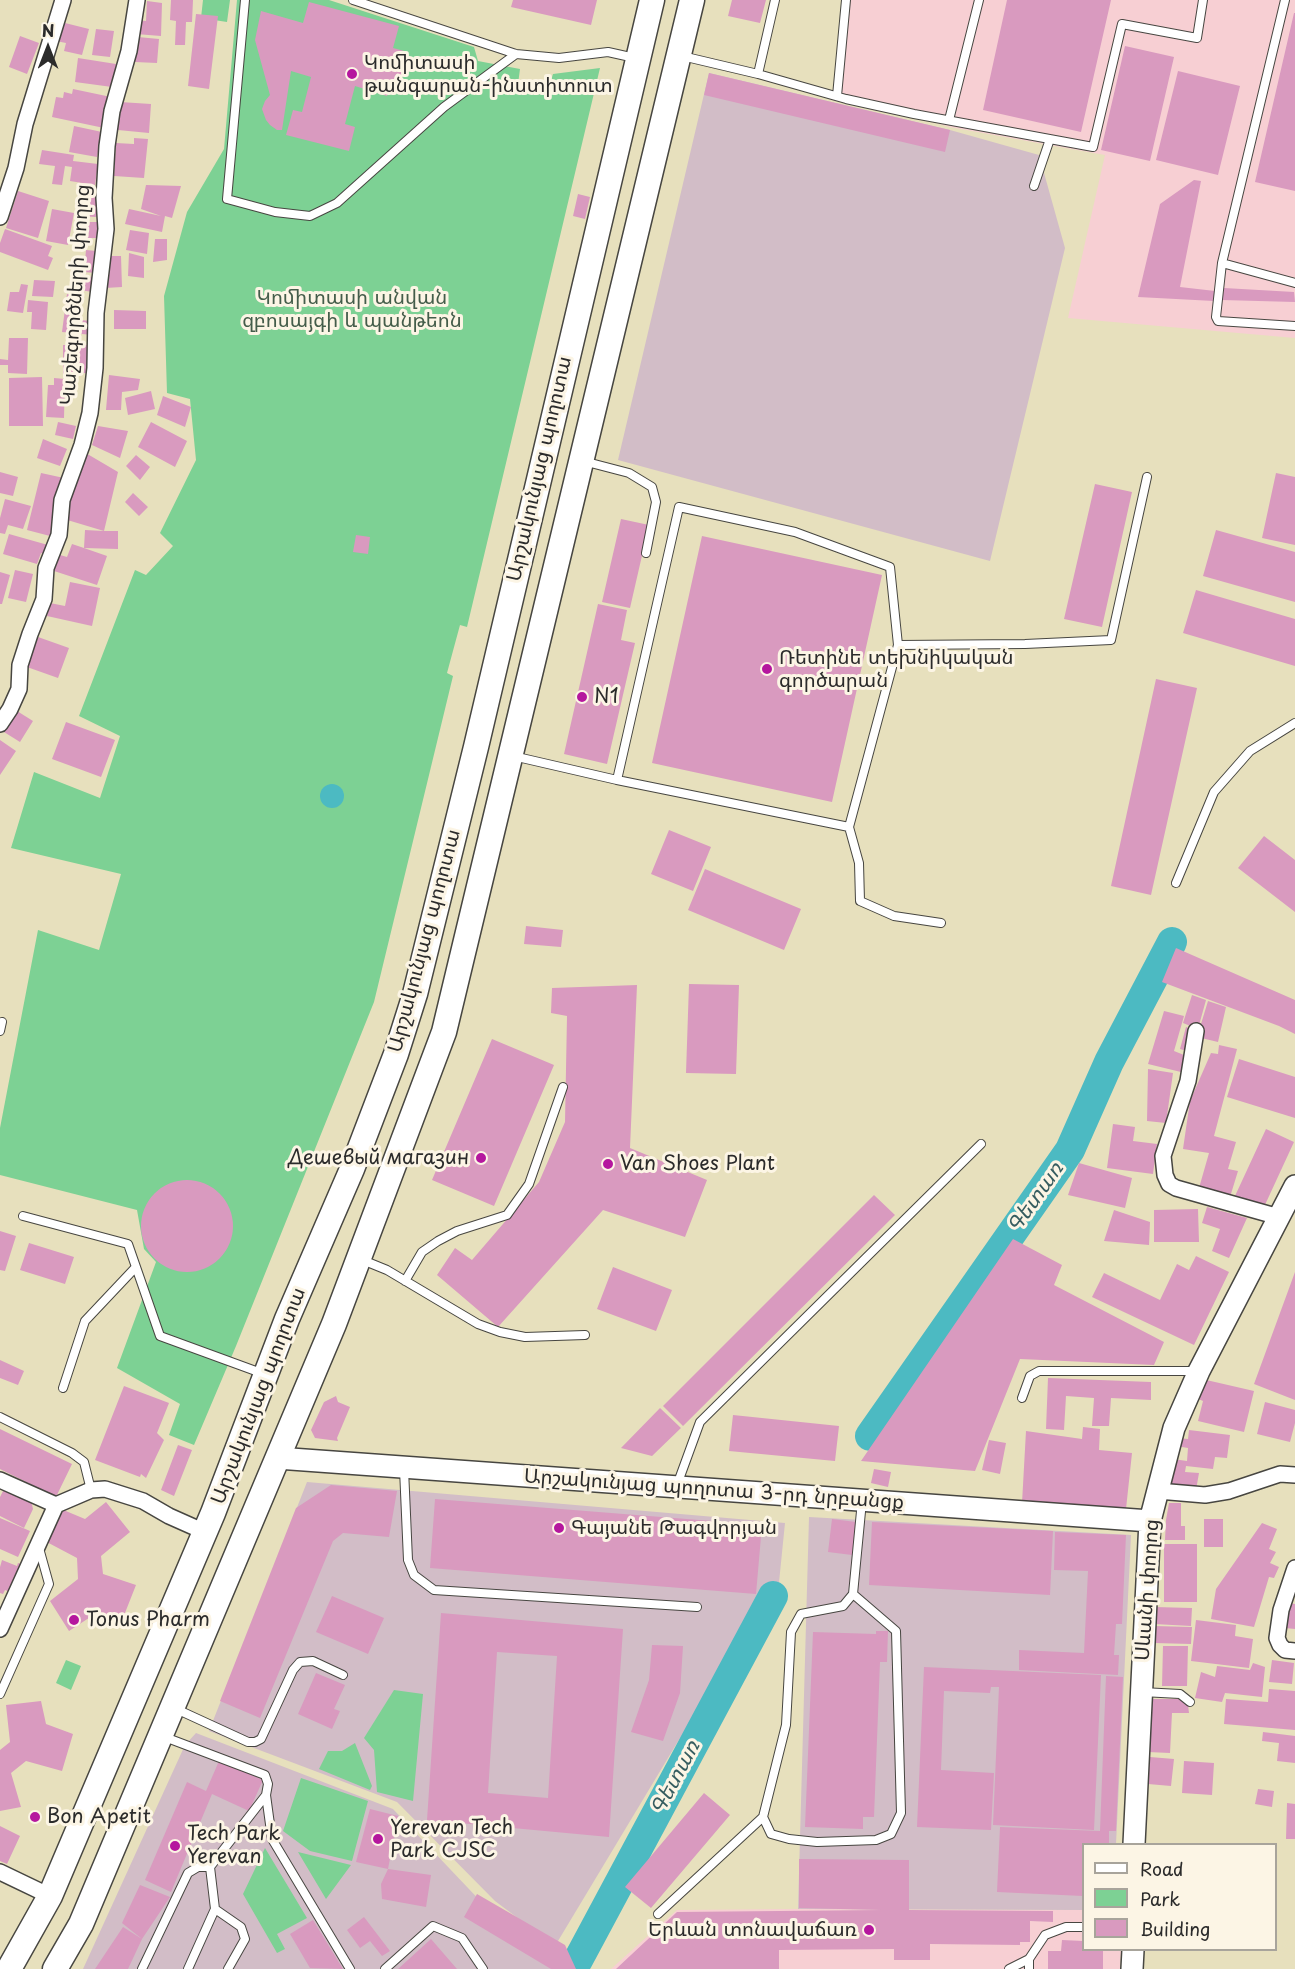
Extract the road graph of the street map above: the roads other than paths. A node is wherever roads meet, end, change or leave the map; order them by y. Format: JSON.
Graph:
{"nodes":[{"id":1,"x":63,"y":0,"type":"edge"},
{"id":2,"x":137,"y":0,"type":"edge"},
{"id":3,"x":245,"y":0,"type":"edge"},
{"id":4,"x":353,"y":0,"type":"edge"},
{"id":5,"x":652,"y":0,"type":"edge"},
{"id":6,"x":692,"y":0,"type":"edge"},
{"id":7,"x":775,"y":0,"type":"edge"},
{"id":8,"x":846,"y":0,"type":"edge"},
{"id":9,"x":979,"y":0,"type":"edge"},
{"id":10,"x":1203,"y":0,"type":"edge"},
{"id":11,"x":1285,"y":0,"type":"edge"},
{"id":12,"x":516,"y":54,"type":"junction"},
{"id":13,"x":678,"y":55,"type":"junction"},
{"id":14,"x":638,"y":59,"type":"junction"},
{"id":15,"x":758,"y":74,"type":"junction"},
{"id":16,"x":837,"y":96,"type":"junction"},
{"id":17,"x":949,"y":120,"type":"junction"},
{"id":18,"x":1050,"y":140,"type":"junction"},
{"id":19,"x":1034,"y":186,"type":"dead end"},
{"id":20,"x":0,"y":217,"type":"edge"},
{"id":21,"x":1222,"y":263,"type":"junction"},
{"id":22,"x":1295,"y":283,"type":"edge"},
{"id":23,"x":1295,"y":326,"type":"edge"},
{"id":24,"x":581,"y":461,"type":"junction"},
{"id":25,"x":1147,"y":477,"type":"dead end"},
{"id":26,"x":646,"y":553,"type":"dead end"},
{"id":27,"x":898,"y":645,"type":"junction"},
{"id":28,"x":1295,"y":723,"type":"edge"},
{"id":29,"x":0,"y":724,"type":"edge"},
{"id":30,"x":512,"y":756,"type":"junction"},
{"id":31,"x":617,"y":780,"type":"junction"},
{"id":32,"x":849,"y":827,"type":"junction"},
{"id":33,"x":1176,"y":883,"type":"dead end"},
{"id":34,"x":941,"y":923,"type":"dead end"},
{"id":35,"x":2,"y":1022,"type":"dead end"},
{"id":36,"x":0,"y":1030,"type":"edge"},
{"id":37,"x":1196,"y":1031,"type":"dead end"},
{"id":38,"x":563,"y":1087,"type":"dead end"},
{"id":39,"x":981,"y":1144,"type":"dead end"},
{"id":40,"x":1295,"y":1186,"type":"edge"},
{"id":41,"x":23,"y":1216,"type":"dead end"},
{"id":42,"x":1279,"y":1217,"type":"junction"},
{"id":43,"x":359,"y":1258,"type":"junction"},
{"id":44,"x":135,"y":1268,"type":"junction"},
{"id":45,"x":405,"y":1281,"type":"junction"},
{"id":46,"x":585,"y":1335,"type":"dead end"},
{"id":47,"x":1199,"y":1371,"type":"junction"},
{"id":48,"x":266,"y":1375,"type":"junction"},
{"id":49,"x":63,"y":1388,"type":"dead end"},
{"id":50,"x":1022,"y":1398,"type":"dead end"},
{"id":51,"x":0,"y":1417,"type":"edge"},
{"id":52,"x":278,"y":1458,"type":"junction"},
{"id":53,"x":404,"y":1467,"type":"junction"},
{"id":54,"x":1294,"y":1474,"type":"edge"},
{"id":55,"x":0,"y":1480,"type":"edge"},
{"id":56,"x":676,"y":1487,"type":"junction"},
{"id":57,"x":91,"y":1490,"type":"junction"},
{"id":58,"x":1158,"y":1491,"type":"junction"},
{"id":59,"x":862,"y":1500,"type":"junction"},
{"id":60,"x":56,"y":1505,"type":"junction"},
{"id":61,"x":1150,"y":1521,"type":"junction"},
{"id":62,"x":205,"y":1532,"type":"junction"},
{"id":63,"x":38,"y":1544,"type":"junction"},
{"id":64,"x":1295,"y":1568,"type":"edge"},
{"id":65,"x":853,"y":1594,"type":"junction"},
{"id":66,"x":697,"y":1607,"type":"dead end"},
{"id":67,"x":166,"y":1625,"type":"junction"},
{"id":68,"x":0,"y":1629,"type":"edge"},
{"id":69,"x":200,"y":1641,"type":"junction"},
{"id":70,"x":1295,"y":1651,"type":"edge"},
{"id":71,"x":343,"y":1675,"type":"dead end"},
{"id":72,"x":1141,"y":1692,"type":"junction"},
{"id":73,"x":0,"y":1694,"type":"edge"},
{"id":74,"x":134,"y":1698,"type":"junction"},
{"id":75,"x":1190,"y":1702,"type":"dead end"},
{"id":76,"x":171,"y":1710,"type":"junction"},
{"id":77,"x":161,"y":1736,"type":"junction"},
{"id":78,"x":266,"y":1795,"type":"junction"},
{"id":79,"x":763,"y":1817,"type":"junction"},
{"id":80,"x":1134,"y":1843,"type":"edge"},
{"id":81,"x":210,"y":1867,"type":"junction"},
{"id":82,"x":0,"y":1872,"type":"edge"},
{"id":83,"x":50,"y":1896,"type":"junction"},
{"id":84,"x":215,"y":1909,"type":"junction"},
{"id":85,"x":658,"y":1914,"type":"dead end"},
{"id":86,"x":1082,"y":1927,"type":"edge"},
{"id":87,"x":1133,"y":1951,"type":"edge"},
{"id":88,"x":1029,"y":1959,"type":"junction"},
{"id":89,"x":9,"y":1969,"type":"edge"},
{"id":90,"x":55,"y":1969,"type":"edge"},
{"id":91,"x":142,"y":1969,"type":"edge"},
{"id":92,"x":188,"y":1969,"type":"edge"},
{"id":93,"x":228,"y":1969,"type":"edge"},
{"id":94,"x":350,"y":1969,"type":"edge"},
{"id":95,"x":386,"y":1969,"type":"edge"},
{"id":96,"x":483,"y":1969,"type":"edge"},
{"id":97,"x":1009,"y":1969,"type":"edge"},
{"id":98,"x":1029,"y":1969,"type":"edge"},
{"id":99,"x":1132,"y":1969,"type":"edge"}],
"edges":[{"from":1,"to":20,"type":"street"},
{"from":2,"to":29,"type":"street","name":"Կաշեգործների փողոց"},
{"from":3,"to":12,"type":"lane"},
{"from":4,"to":12,"type":"lane"},
{"from":5,"to":14,"type":"main road","name":"Արշակունյաց պողոտա"},
{"from":6,"to":13,"type":"main road","name":"Արշակունյաց պողոտա"},
{"from":7,"to":15,"type":"lane"},
{"from":8,"to":16,"type":"lane"},
{"from":9,"to":17,"type":"lane"},
{"from":10,"to":18,"type":"lane"},
{"from":11,"to":21,"type":"lane"},
{"from":12,"to":14,"type":"lane"},
{"from":13,"to":15,"type":"lane"},
{"from":13,"to":24,"type":"main road","name":"Արշակունյաց պողոտա"},
{"from":14,"to":48,"type":"main road","name":"Արշակունյաց պողոտա"},
{"from":15,"to":16,"type":"lane"},
{"from":16,"to":17,"type":"lane"},
{"from":17,"to":18,"type":"lane"},
{"from":18,"to":19,"type":"lane"},
{"from":21,"to":22,"type":"lane"},
{"from":21,"to":23,"type":"lane"},
{"from":24,"to":26,"type":"lane"},
{"from":24,"to":30,"type":"main road","name":"Արշակունյաց պողոտա"},
{"from":25,"to":27,"type":"lane"},
{"from":27,"to":31,"type":"lane"},
{"from":27,"to":32,"type":"lane"},
{"from":28,"to":33,"type":"lane"},
{"from":30,"to":31,"type":"lane"},
{"from":30,"to":43,"type":"main road","name":"Արշակունյաց պողոտա"},
{"from":31,"to":32,"type":"lane"},
{"from":32,"to":34,"type":"lane"},
{"from":35,"to":36,"type":"lane"},
{"from":37,"to":42,"type":"street"},
{"from":38,"to":45,"type":"lane"},
{"from":39,"to":56,"type":"lane"},
{"from":40,"to":42,"type":"street","name":"Սևանի փողոց"},
{"from":41,"to":44,"type":"lane"},
{"from":42,"to":47,"type":"street","name":"Սևանի փողոց"},
{"from":43,"to":45,"type":"lane"},
{"from":43,"to":52,"type":"main road","name":"Արշակունյաց պողոտա"},
{"from":44,"to":48,"type":"lane"},
{"from":44,"to":49,"type":"lane"},
{"from":45,"to":46,"type":"lane"},
{"from":47,"to":50,"type":"lane"},
{"from":47,"to":58,"type":"street","name":"Սևանի փողոց"},
{"from":48,"to":62,"type":"main road","name":"Արշակունյաց պողոտա"},
{"from":51,"to":57,"type":"lane"},
{"from":52,"to":53,"type":"street","name":"Արշակունյաց պողոտա 3-րդ նրբանցք"},
{"from":52,"to":69,"type":"main road","name":"Արշակունյաց պողոտա"},
{"from":53,"to":56,"type":"street","name":"Արշակունյաց պողոտա 3-րդ նրբանցք"},
{"from":53,"to":66,"type":"lane"},
{"from":54,"to":58,"type":"street"},
{"from":55,"to":60,"type":"street"},
{"from":56,"to":59,"type":"street","name":"Արշակունյաց պողոտա 3-րդ նրբանցք"},
{"from":57,"to":60,"type":"street"},
{"from":57,"to":62,"type":"street"},
{"from":58,"to":61,"type":"street","name":"Սևանի փողոց"},
{"from":59,"to":61,"type":"street","name":"Արշակունյաց պողոտա 3-րդ նրբանցք"},
{"from":59,"to":65,"type":"lane"},
{"from":60,"to":63,"type":"street"},
{"from":61,"to":72,"type":"street","name":"Սևանի փողոց"},
{"from":62,"to":67,"type":"main road","name":"Արշակունյաց պողոտա"},
{"from":63,"to":68,"type":"street"},
{"from":63,"to":73,"type":"lane"},
{"from":64,"to":70,"type":"street"},
{"from":65,"to":79,"type":"lane"},
{"from":65,"to":79,"type":"lane"},
{"from":67,"to":69,"type":"main road"},
{"from":67,"to":74,"type":"main road","name":"Արշակունյաց պողոտա"},
{"from":69,"to":76,"type":"main road","name":"Արշակունյաց պողոտա"},
{"from":71,"to":76,"type":"lane"},
{"from":72,"to":75,"type":"lane"},
{"from":72,"to":80,"type":"street","name":"Սևանի փողոց"},
{"from":74,"to":76,"type":"main road"},
{"from":74,"to":83,"type":"main road","name":"Արշակունյաց պողոտա"},
{"from":76,"to":77,"type":"main road","name":"Արշակունյաց պողոտա"},
{"from":77,"to":78,"type":"lane"},
{"from":77,"to":90,"type":"main road","name":"Արշակունյաց պողոտա"},
{"from":78,"to":81,"type":"lane"},
{"from":78,"to":94,"type":"lane"},
{"from":79,"to":85,"type":"lane"},
{"from":81,"to":84,"type":"lane"},
{"from":81,"to":91,"type":"lane"},
{"from":82,"to":83,"type":"street"},
{"from":83,"to":89,"type":"main road","name":"Արշակունյաց պողոտա"},
{"from":84,"to":92,"type":"lane"},
{"from":84,"to":93,"type":"lane"},
{"from":86,"to":88,"type":"lane"},
{"from":87,"to":99,"type":"street"},
{"from":88,"to":97,"type":"lane"},
{"from":88,"to":98,"type":"lane"},
{"from":95,"to":96,"type":"lane"}]}
